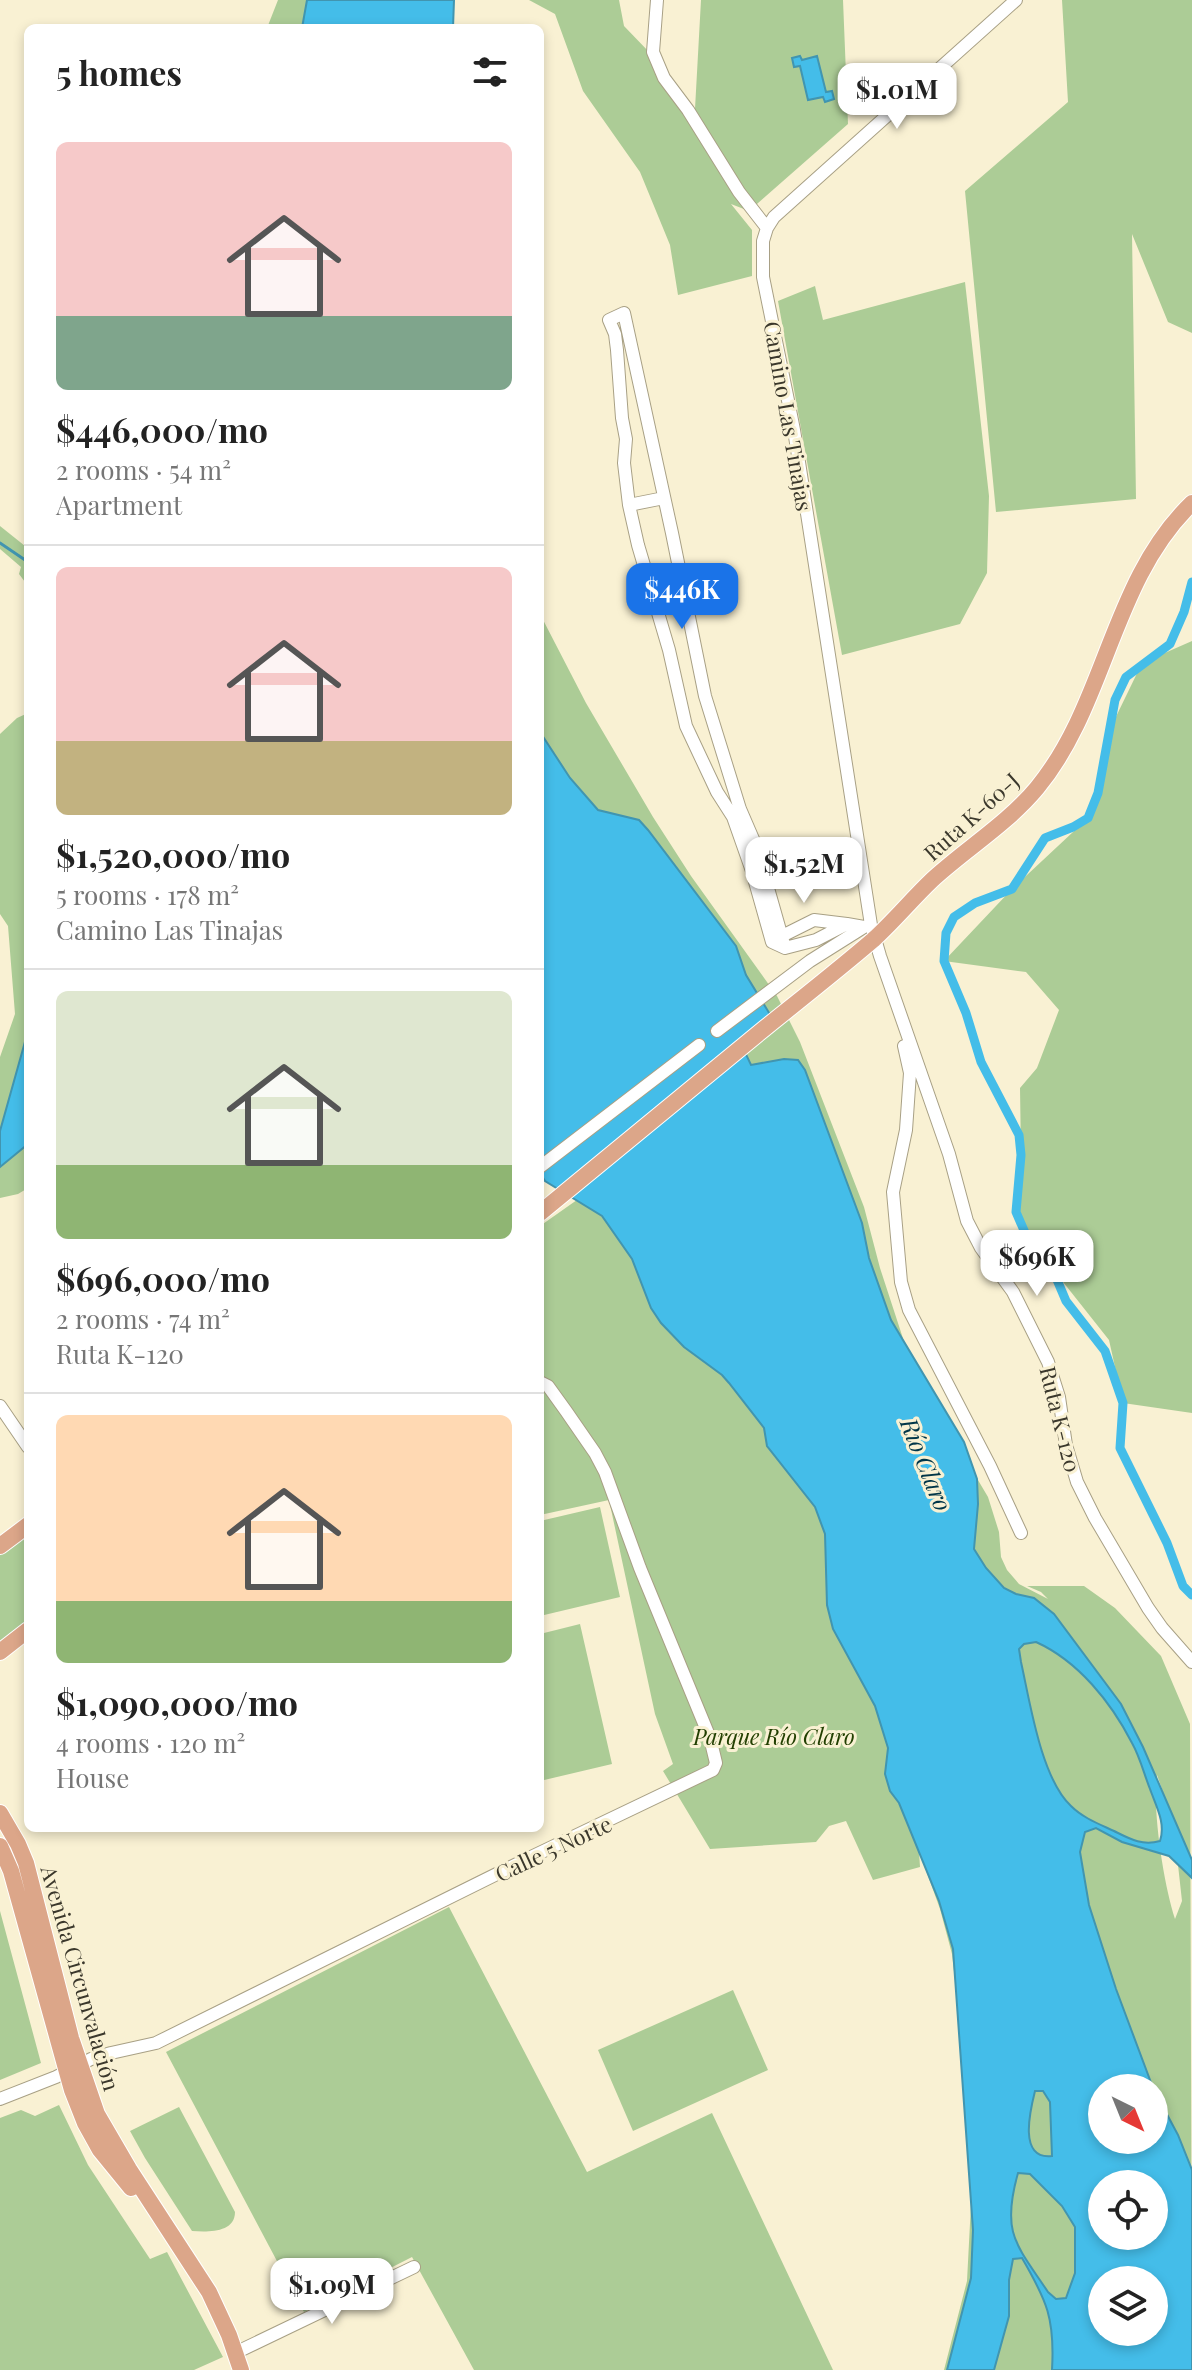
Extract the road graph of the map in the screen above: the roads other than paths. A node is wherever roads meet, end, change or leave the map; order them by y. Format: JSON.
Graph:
{"nodes":[{"id":1,"x":657,"y":0,"type":"edge"},
{"id":2,"x":1016,"y":0,"type":"edge"},
{"id":3,"x":767,"y":228,"type":"junction"},
{"id":4,"x":664,"y":498,"type":"junction"},
{"id":5,"x":1192,"y":503,"type":"edge"},
{"id":6,"x":629,"y":505,"type":"junction"},
{"id":7,"x":712,"y":721,"type":"junction"},
{"id":8,"x":686,"y":726,"type":"junction"},
{"id":9,"x":848,"y":930,"type":"junction"},
{"id":10,"x":870,"y":930,"type":"junction"},
{"id":11,"x":779,"y":942,"type":"junction"},
{"id":12,"x":896,"y":1004,"type":"junction"},
{"id":13,"x":717,"y":1031,"type":"dead end"},
{"id":14,"x":699,"y":1045,"type":"dead end"},
{"id":15,"x":544,"y":1164,"type":"edge"},
{"id":16,"x":544,"y":1210,"type":"edge"},
{"id":17,"x":544,"y":1384,"type":"edge"},
{"id":18,"x":0,"y":1406,"type":"edge"},
{"id":19,"x":24,"y":1441,"type":"edge"},
{"id":20,"x":24,"y":1528,"type":"edge"},
{"id":21,"x":1021,"y":1533,"type":"dead end"},
{"id":22,"x":0,"y":1546,"type":"edge"},
{"id":23,"x":24,"y":1633,"type":"edge"},
{"id":24,"x":0,"y":1652,"type":"edge"},
{"id":25,"x":1192,"y":1662,"type":"edge"},
{"id":26,"x":0,"y":1813,"type":"edge"},
{"id":27,"x":0,"y":1846,"type":"edge"},
{"id":28,"x":73,"y":2068,"type":"junction"},
{"id":29,"x":0,"y":2099,"type":"edge"},
{"id":30,"x":414,"y":2267,"type":"dead end"},
{"id":31,"x":235,"y":2353,"type":"junction"},
{"id":32,"x":241,"y":2370,"type":"edge"}],
"edges":[{"from":1,"to":3,"type":"street"},
{"from":2,"to":3,"type":"street"},
{"from":3,"to":10,"type":"street","name":"Camino Las Tinajas"},
{"from":4,"to":6,"type":"street"},
{"from":4,"to":6,"type":"street"},
{"from":4,"to":7,"type":"street"},
{"from":5,"to":10,"type":"main road","name":"Ruta K-60-J"},
{"from":6,"to":8,"type":"street"},
{"from":7,"to":8,"type":"street"},
{"from":7,"to":11,"type":"street"},
{"from":8,"to":11,"type":"street"},
{"from":9,"to":10,"type":"street"},
{"from":9,"to":11,"type":"street"},
{"from":9,"to":11,"type":"street"},
{"from":9,"to":13,"type":"street"},
{"from":10,"to":12,"type":"street","name":"Ruta K-120"},
{"from":10,"to":16,"type":"main road","name":"Ruta K-60-J"},
{"from":12,"to":21,"type":"street"},
{"from":12,"to":25,"type":"street","name":"Ruta K-120"},
{"from":14,"to":15,"type":"street"},
{"from":17,"to":28,"type":"street","name":"Calle 5 Norte"},
{"from":18,"to":19,"type":"street"},
{"from":20,"to":22,"type":"main road"},
{"from":23,"to":24,"type":"main road"},
{"from":26,"to":28,"type":"main road","name":"Avenida Circunvalación"},
{"from":27,"to":28,"type":"main road","name":"Avenida Circunvalación"},
{"from":28,"to":29,"type":"street","name":"Calle 5 Norte"},
{"from":28,"to":31,"type":"main road","name":"Avenida Circunvalación"},
{"from":30,"to":31,"type":"street"},
{"from":31,"to":32,"type":"main road","name":"Avenida Circunvalación"}]}
